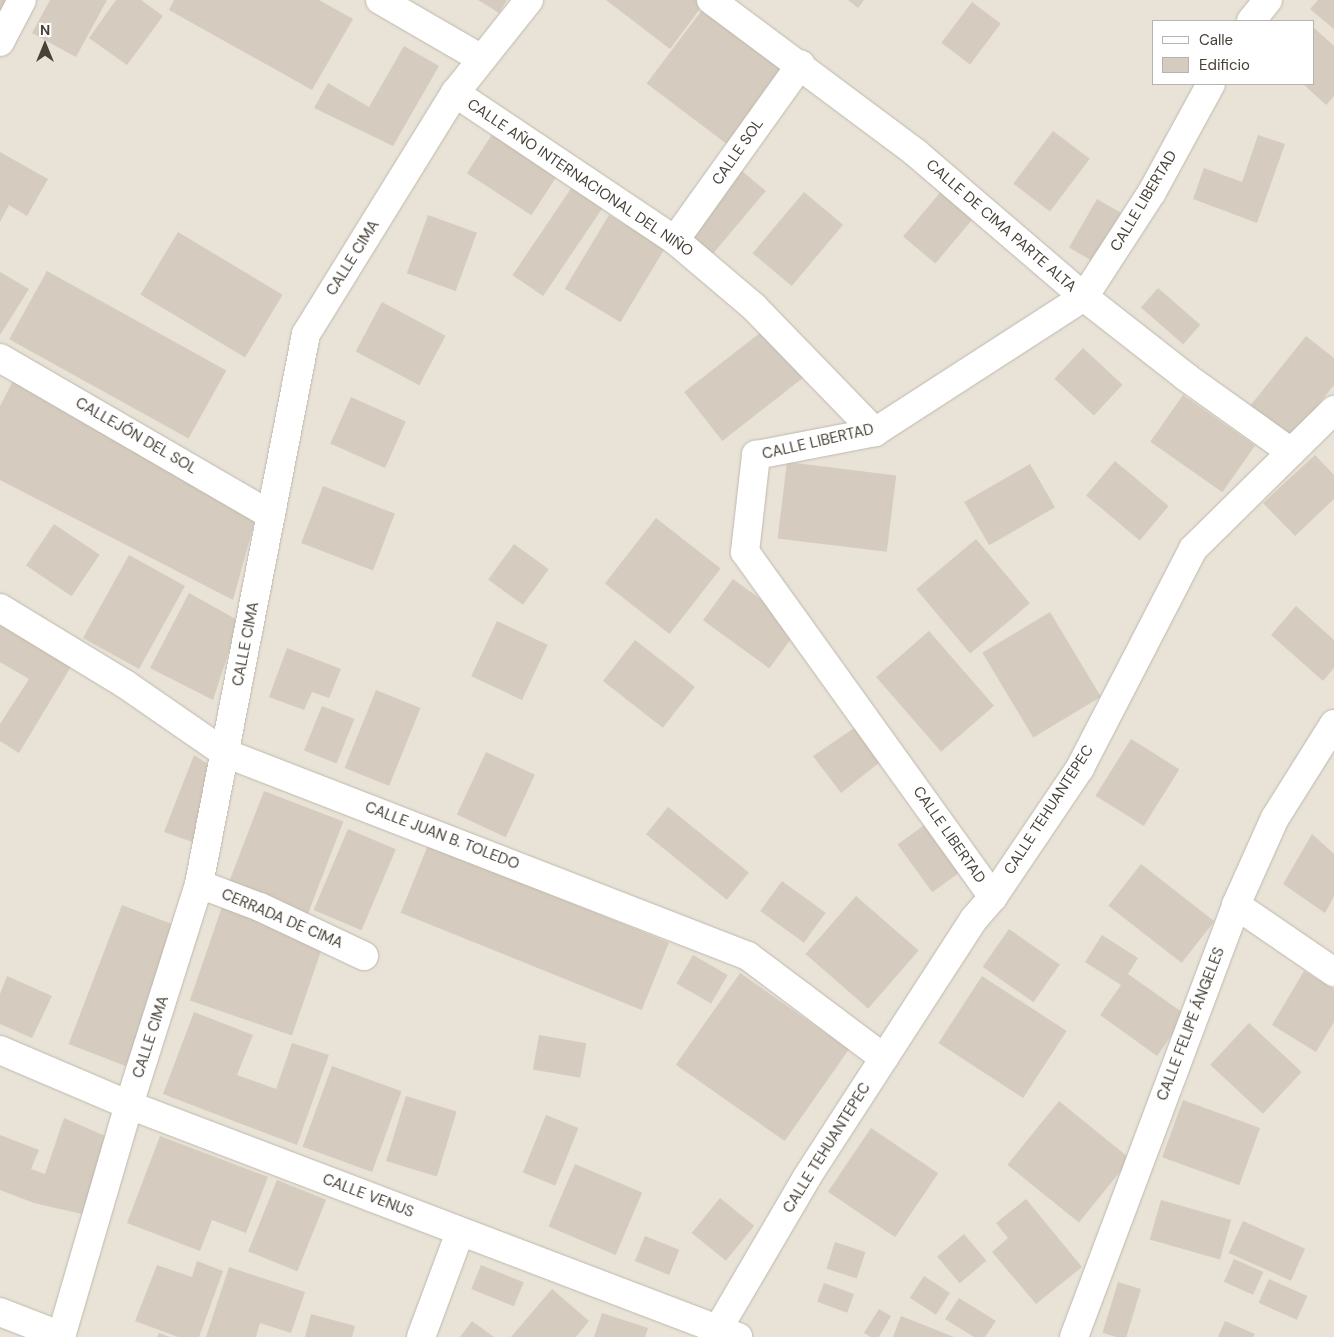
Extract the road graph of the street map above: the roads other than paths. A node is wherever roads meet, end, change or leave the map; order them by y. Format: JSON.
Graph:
{"nodes":[{"id":1,"x":22,"y":0,"type":"edge"},
{"id":2,"x":380,"y":0,"type":"edge"},
{"id":3,"x":529,"y":0,"type":"edge"},
{"id":4,"x":711,"y":0,"type":"edge"},
{"id":5,"x":1268,"y":0,"type":"edge"},
{"id":6,"x":1252,"y":20,"type":"edge"},
{"id":7,"x":0,"y":42,"type":"edge"},
{"id":8,"x":480,"y":58,"type":"junction"},
{"id":9,"x":801,"y":64,"type":"junction"},
{"id":10,"x":1210,"y":85,"type":"edge"},
{"id":11,"x":455,"y":93,"type":"junction"},
{"id":12,"x":675,"y":240,"type":"junction"},
{"id":13,"x":1084,"y":297,"type":"junction"},
{"id":14,"x":0,"y":358,"type":"edge"},
{"id":15,"x":1334,"y":410,"type":"edge"},
{"id":16,"x":875,"y":432,"type":"junction"},
{"id":17,"x":1292,"y":452,"type":"junction"},
{"id":18,"x":271,"y":514,"type":"junction"},
{"id":19,"x":0,"y":608,"type":"edge"},
{"id":20,"x":1334,"y":724,"type":"edge"},
{"id":21,"x":225,"y":752,"type":"junction"},
{"id":22,"x":199,"y":884,"type":"junction"},
{"id":23,"x":993,"y":897,"type":"junction"},
{"id":24,"x":1236,"y":905,"type":"junction"},
{"id":25,"x":364,"y":956,"type":"dead end"},
{"id":26,"x":1334,"y":972,"type":"edge"},
{"id":27,"x":0,"y":1050,"type":"edge"},
{"id":28,"x":884,"y":1058,"type":"junction"},
{"id":29,"x":129,"y":1104,"type":"junction"},
{"id":30,"x":460,"y":1232,"type":"junction"},
{"id":31,"x":0,"y":1312,"type":"edge"},
{"id":32,"x":728,"y":1333,"type":"edge"},
{"id":33,"x":62,"y":1336,"type":"edge"},
{"id":34,"x":421,"y":1337,"type":"edge"},
{"id":35,"x":1074,"y":1337,"type":"edge"}],
"edges":[{"from":1,"to":7,"type":"street"},
{"from":2,"to":8,"type":"street"},
{"from":3,"to":8,"type":"street","name":"CALLE CIMA"},
{"from":4,"to":9,"type":"street","name":"CALLE DE CIMA PARTE ALTA"},
{"from":5,"to":6,"type":"street"},
{"from":8,"to":11,"type":"street","name":"CALLE CIMA"},
{"from":9,"to":12,"type":"street","name":"CALLE SOL"},
{"from":9,"to":13,"type":"street","name":"CALLE DE CIMA PARTE ALTA"},
{"from":10,"to":13,"type":"street","name":"CALLE LIBERTAD"},
{"from":11,"to":12,"type":"street","name":"CALLE AÑO INTERNACIONAL DEL NIÑO"},
{"from":11,"to":18,"type":"street","name":"CALLE CIMA"},
{"from":12,"to":16,"type":"street","name":"CALLE AÑO INTERNACIONAL DEL NIÑO"},
{"from":13,"to":16,"type":"street","name":"CALLE LIBERTAD"},
{"from":13,"to":17,"type":"street","name":"CALLE DE CIMA PARTE ALTA"},
{"from":14,"to":18,"type":"street","name":"CALLEJÓN DEL SOL"},
{"from":15,"to":17,"type":"street","name":"CALLE TEHUANTEPEC"},
{"from":16,"to":23,"type":"street","name":"CALLE LIBERTAD"},
{"from":17,"to":23,"type":"street","name":"CALLE TEHUANTEPEC"},
{"from":18,"to":21,"type":"street","name":"CALLE CIMA"},
{"from":19,"to":21,"type":"street","name":"CALLE JUAN B. TOLEDO"},
{"from":20,"to":24,"type":"street","name":"CALLE FELIPE ÁNGELES"},
{"from":21,"to":22,"type":"street","name":"CALLE CIMA"},
{"from":21,"to":28,"type":"street","name":"CALLE JUAN B. TOLEDO"},
{"from":22,"to":25,"type":"street","name":"CERRADA DE CIMA"},
{"from":22,"to":29,"type":"street","name":"CALLE CIMA"},
{"from":23,"to":28,"type":"street","name":"CALLE TEHUANTEPEC"},
{"from":24,"to":26,"type":"street"},
{"from":24,"to":35,"type":"street","name":"CALLE FELIPE ÁNGELES"},
{"from":27,"to":29,"type":"street","name":"CALLE VENUS"},
{"from":28,"to":32,"type":"street","name":"CALLE TEHUANTEPEC"},
{"from":29,"to":30,"type":"street","name":"CALLE VENUS"},
{"from":29,"to":33,"type":"street","name":"CALLE CIMA"},
{"from":30,"to":32,"type":"street","name":"CALLE VENUS"},
{"from":30,"to":34,"type":"street"},
{"from":31,"to":33,"type":"street"}]}
